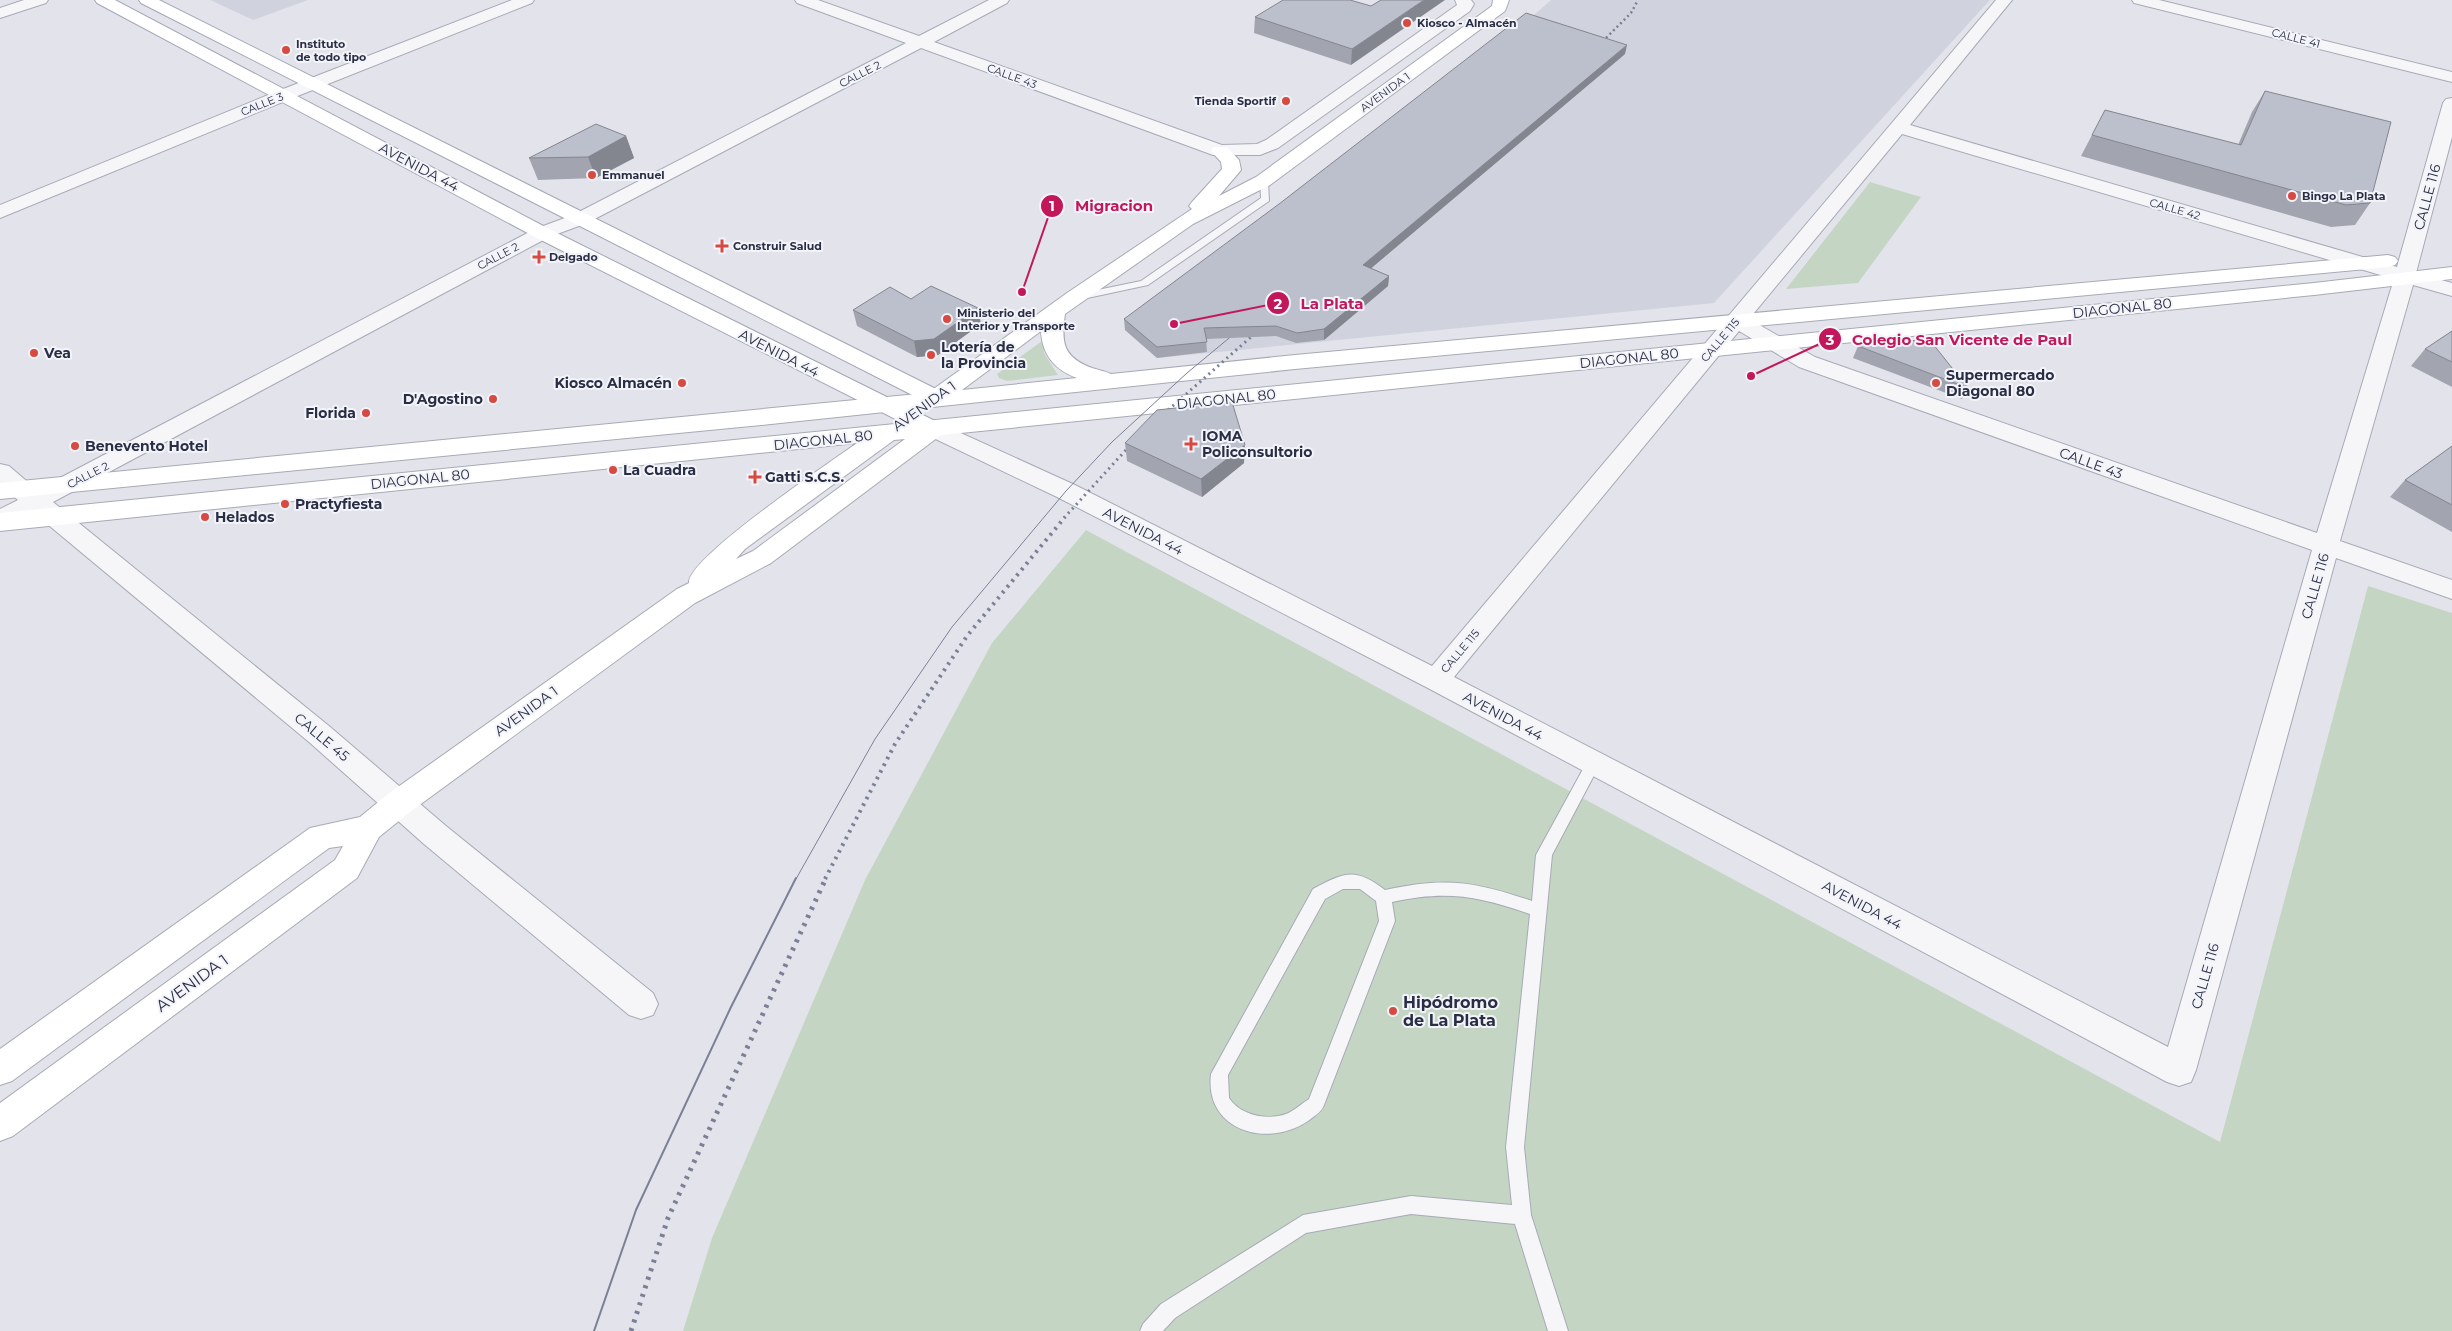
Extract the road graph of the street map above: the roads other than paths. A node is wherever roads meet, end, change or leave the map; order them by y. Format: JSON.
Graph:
{"nodes":[{"id":1,"x":40,"y":0,"type":"edge"},
{"id":2,"x":103,"y":0,"type":"edge"},
{"id":3,"x":147,"y":0,"type":"edge"},
{"id":4,"x":526,"y":0,"type":"edge"},
{"id":5,"x":803,"y":0,"type":"edge"},
{"id":6,"x":1001,"y":0,"type":"edge"},
{"id":7,"x":1463,"y":0,"type":"edge"},
{"id":8,"x":1501,"y":0,"type":"edge"},
{"id":9,"x":2004,"y":0,"type":"edge"},
{"id":10,"x":2140,"y":0,"type":"edge"},
{"id":11,"x":0,"y":13,"type":"edge"},
{"id":12,"x":920,"y":42,"type":"junction"},
{"id":13,"x":2452,"y":77,"type":"edge"},
{"id":14,"x":314,"y":84,"type":"junction"},
{"id":15,"x":284,"y":95,"type":"junction"},
{"id":16,"x":2452,"y":103,"type":"edge"},
{"id":17,"x":1898,"y":127,"type":"junction"},
{"id":18,"x":1220,"y":151,"type":"junction"},
{"id":19,"x":1263,"y":181,"type":"junction"},
{"id":20,"x":0,"y":212,"type":"edge"},
{"id":21,"x":580,"y":219,"type":"junction"},
{"id":22,"x":1186,"y":220,"type":"junction"},
{"id":23,"x":542,"y":233,"type":"junction"},
{"id":24,"x":2452,"y":256,"type":"edge"},
{"id":25,"x":2361,"y":264,"type":"junction"},
{"id":26,"x":2408,"y":268,"type":"junction"},
{"id":27,"x":2452,"y":272,"type":"edge"},
{"id":28,"x":2452,"y":290,"type":"edge"},
{"id":29,"x":1074,"y":297,"type":"junction"},
{"id":30,"x":1054,"y":313,"type":"junction"},
{"id":31,"x":1736,"y":321,"type":"junction"},
{"id":32,"x":1773,"y":344,"type":"junction"},
{"id":33,"x":1713,"y":349,"type":"junction"},
{"id":34,"x":1115,"y":380,"type":"junction"},
{"id":35,"x":936,"y":398,"type":"junction"},
{"id":36,"x":882,"y":404,"type":"junction"},
{"id":37,"x":922,"y":423,"type":"junction"},
{"id":38,"x":887,"y":434,"type":"junction"},
{"id":39,"x":0,"y":472,"type":"edge"},
{"id":40,"x":71,"y":484,"type":"junction"},
{"id":41,"x":28,"y":499,"type":"edge"},
{"id":42,"x":0,"y":521,"type":"edge"},
{"id":43,"x":2326,"y":547,"type":"junction"},
{"id":44,"x":2452,"y":590,"type":"edge"},
{"id":45,"x":686,"y":596,"type":"junction"},
{"id":46,"x":1436,"y":680,"type":"junction"},
{"id":47,"x":1593,"y":764,"type":"junction"},
{"id":48,"x":399,"y":802,"type":"junction"},
{"id":49,"x":368,"y":828,"type":"junction"},
{"id":50,"x":1383,"y":897,"type":"junction"},
{"id":51,"x":1538,"y":910,"type":"junction"},
{"id":52,"x":642,"y":1004,"type":"dead end"},
{"id":53,"x":0,"y":1069,"type":"edge"},
{"id":54,"x":2179,"y":1070,"type":"joint"},
{"id":55,"x":0,"y":1124,"type":"edge"},
{"id":56,"x":1522,"y":1215,"type":"junction"},
{"id":57,"x":1559,"y":1330,"type":"edge"},
{"id":58,"x":1150,"y":1331,"type":"edge"}],
"edges":[{"from":1,"to":11,"type":"street"},
{"from":2,"to":15,"type":"main road","name":"AVENIDA 44"},
{"from":3,"to":14,"type":"main road","name":"AVENIDA 44"},
{"from":4,"to":14,"type":"street","name":"CALLE 3"},
{"from":5,"to":12,"type":"street","name":"CALLE 43"},
{"from":6,"to":12,"type":"street","name":"CALLE 2"},
{"from":7,"to":18,"type":"street","name":"AVENIDA 1"},
{"from":8,"to":19,"type":"main road","name":"AVENIDA 1"},
{"from":9,"to":17,"type":"street","name":"CALLE 115"},
{"from":10,"to":13,"type":"street","name":"CALLE 41"},
{"from":12,"to":18,"type":"street","name":"CALLE 43"},
{"from":12,"to":21,"type":"street","name":"CALLE 2"},
{"from":14,"to":15,"type":"street","name":"CALLE 3"},
{"from":14,"to":21,"type":"main road","name":"AVENIDA 44"},
{"from":15,"to":20,"type":"street","name":"CALLE 3"},
{"from":15,"to":23,"type":"main road","name":"AVENIDA 44"},
{"from":16,"to":26,"type":"street","name":"CALLE 116"},
{"from":17,"to":25,"type":"street","name":"CALLE 42"},
{"from":17,"to":31,"type":"street","name":"CALLE 115"},
{"from":18,"to":22,"type":"main road"},
{"from":19,"to":22,"type":"main road","name":"AVENIDA 1"},
{"from":19,"to":29,"type":"lane","name":"AVENIDA 1"},
{"from":21,"to":23,"type":"street","name":"CALLE 2"},
{"from":21,"to":35,"type":"main road","name":"AVENIDA 44"},
{"from":22,"to":29,"type":"main road","name":"AVENIDA 1"},
{"from":23,"to":36,"type":"main road","name":"AVENIDA 44"},
{"from":23,"to":40,"type":"street","name":"CALLE 2"},
{"from":24,"to":26,"type":"main road","name":"DIAGONAL 80"},
{"from":25,"to":26,"type":"main road","name":"DIAGONAL 80"},
{"from":25,"to":31,"type":"main road","name":"DIAGONAL 80"},
{"from":26,"to":27,"type":"main road","name":"DIAGONAL 80"},
{"from":26,"to":28,"type":"street"},
{"from":26,"to":32,"type":"main road","name":"DIAGONAL 80"},
{"from":26,"to":43,"type":"street","name":"CALLE 116"},
{"from":29,"to":30,"type":"main road","name":"AVENIDA 1"},
{"from":30,"to":34,"type":"main road"},
{"from":30,"to":35,"type":"main road","name":"AVENIDA 1"},
{"from":31,"to":32,"type":"street","name":"CALLE 43"},
{"from":31,"to":33,"type":"street","name":"CALLE 115"},
{"from":31,"to":34,"type":"main road","name":"DIAGONAL 80"},
{"from":32,"to":33,"type":"main road","name":"DIAGONAL 80"},
{"from":32,"to":43,"type":"street","name":"CALLE 43"},
{"from":33,"to":37,"type":"main road","name":"DIAGONAL 80"},
{"from":33,"to":46,"type":"street","name":"CALLE 115"},
{"from":34,"to":35,"type":"main road","name":"DIAGONAL 80"},
{"from":35,"to":36,"type":"main road","name":"DIAGONAL 80"},
{"from":35,"to":37,"type":"main road","name":"AVENIDA 1"},
{"from":36,"to":37,"type":"main road","name":"AVENIDA 44"},
{"from":36,"to":40,"type":"main road","name":"DIAGONAL 80"},
{"from":37,"to":38,"type":"main road","name":"DIAGONAL 80"},
{"from":37,"to":45,"type":"main road","name":"AVENIDA 1"},
{"from":37,"to":46,"type":"street","name":"AVENIDA 44"},
{"from":38,"to":41,"type":"main road","name":"DIAGONAL 80"},
{"from":38,"to":45,"type":"main road","name":"AVENIDA 1"},
{"from":39,"to":41,"type":"street","name":"CALLE 45"},
{"from":40,"to":41,"type":"street","name":"CALLE 2"},
{"from":41,"to":42,"type":"main road","name":"DIAGONAL 80"},
{"from":41,"to":48,"type":"street","name":"CALLE 45"},
{"from":43,"to":44,"type":"street","name":"CALLE 43"},
{"from":43,"to":54,"type":"street","name":"CALLE 116"},
{"from":45,"to":48,"type":"main road","name":"AVENIDA 1"},
{"from":46,"to":47,"type":"street","name":"AVENIDA 44"},
{"from":47,"to":51,"type":"lane"},
{"from":47,"to":54,"type":"street","name":"AVENIDA 44"},
{"from":48,"to":49,"type":"main road","name":"AVENIDA 1"},
{"from":48,"to":52,"type":"street","name":"CALLE 45"},
{"from":49,"to":53,"type":"main road","name":"AVENIDA 1"},
{"from":49,"to":55,"type":"main road","name":"AVENIDA 1"},
{"from":50,"to":50,"type":"lane"},
{"from":50,"to":51,"type":"lane"},
{"from":51,"to":56,"type":"lane"},
{"from":56,"to":57,"type":"lane"},
{"from":56,"to":58,"type":"lane"}]}
